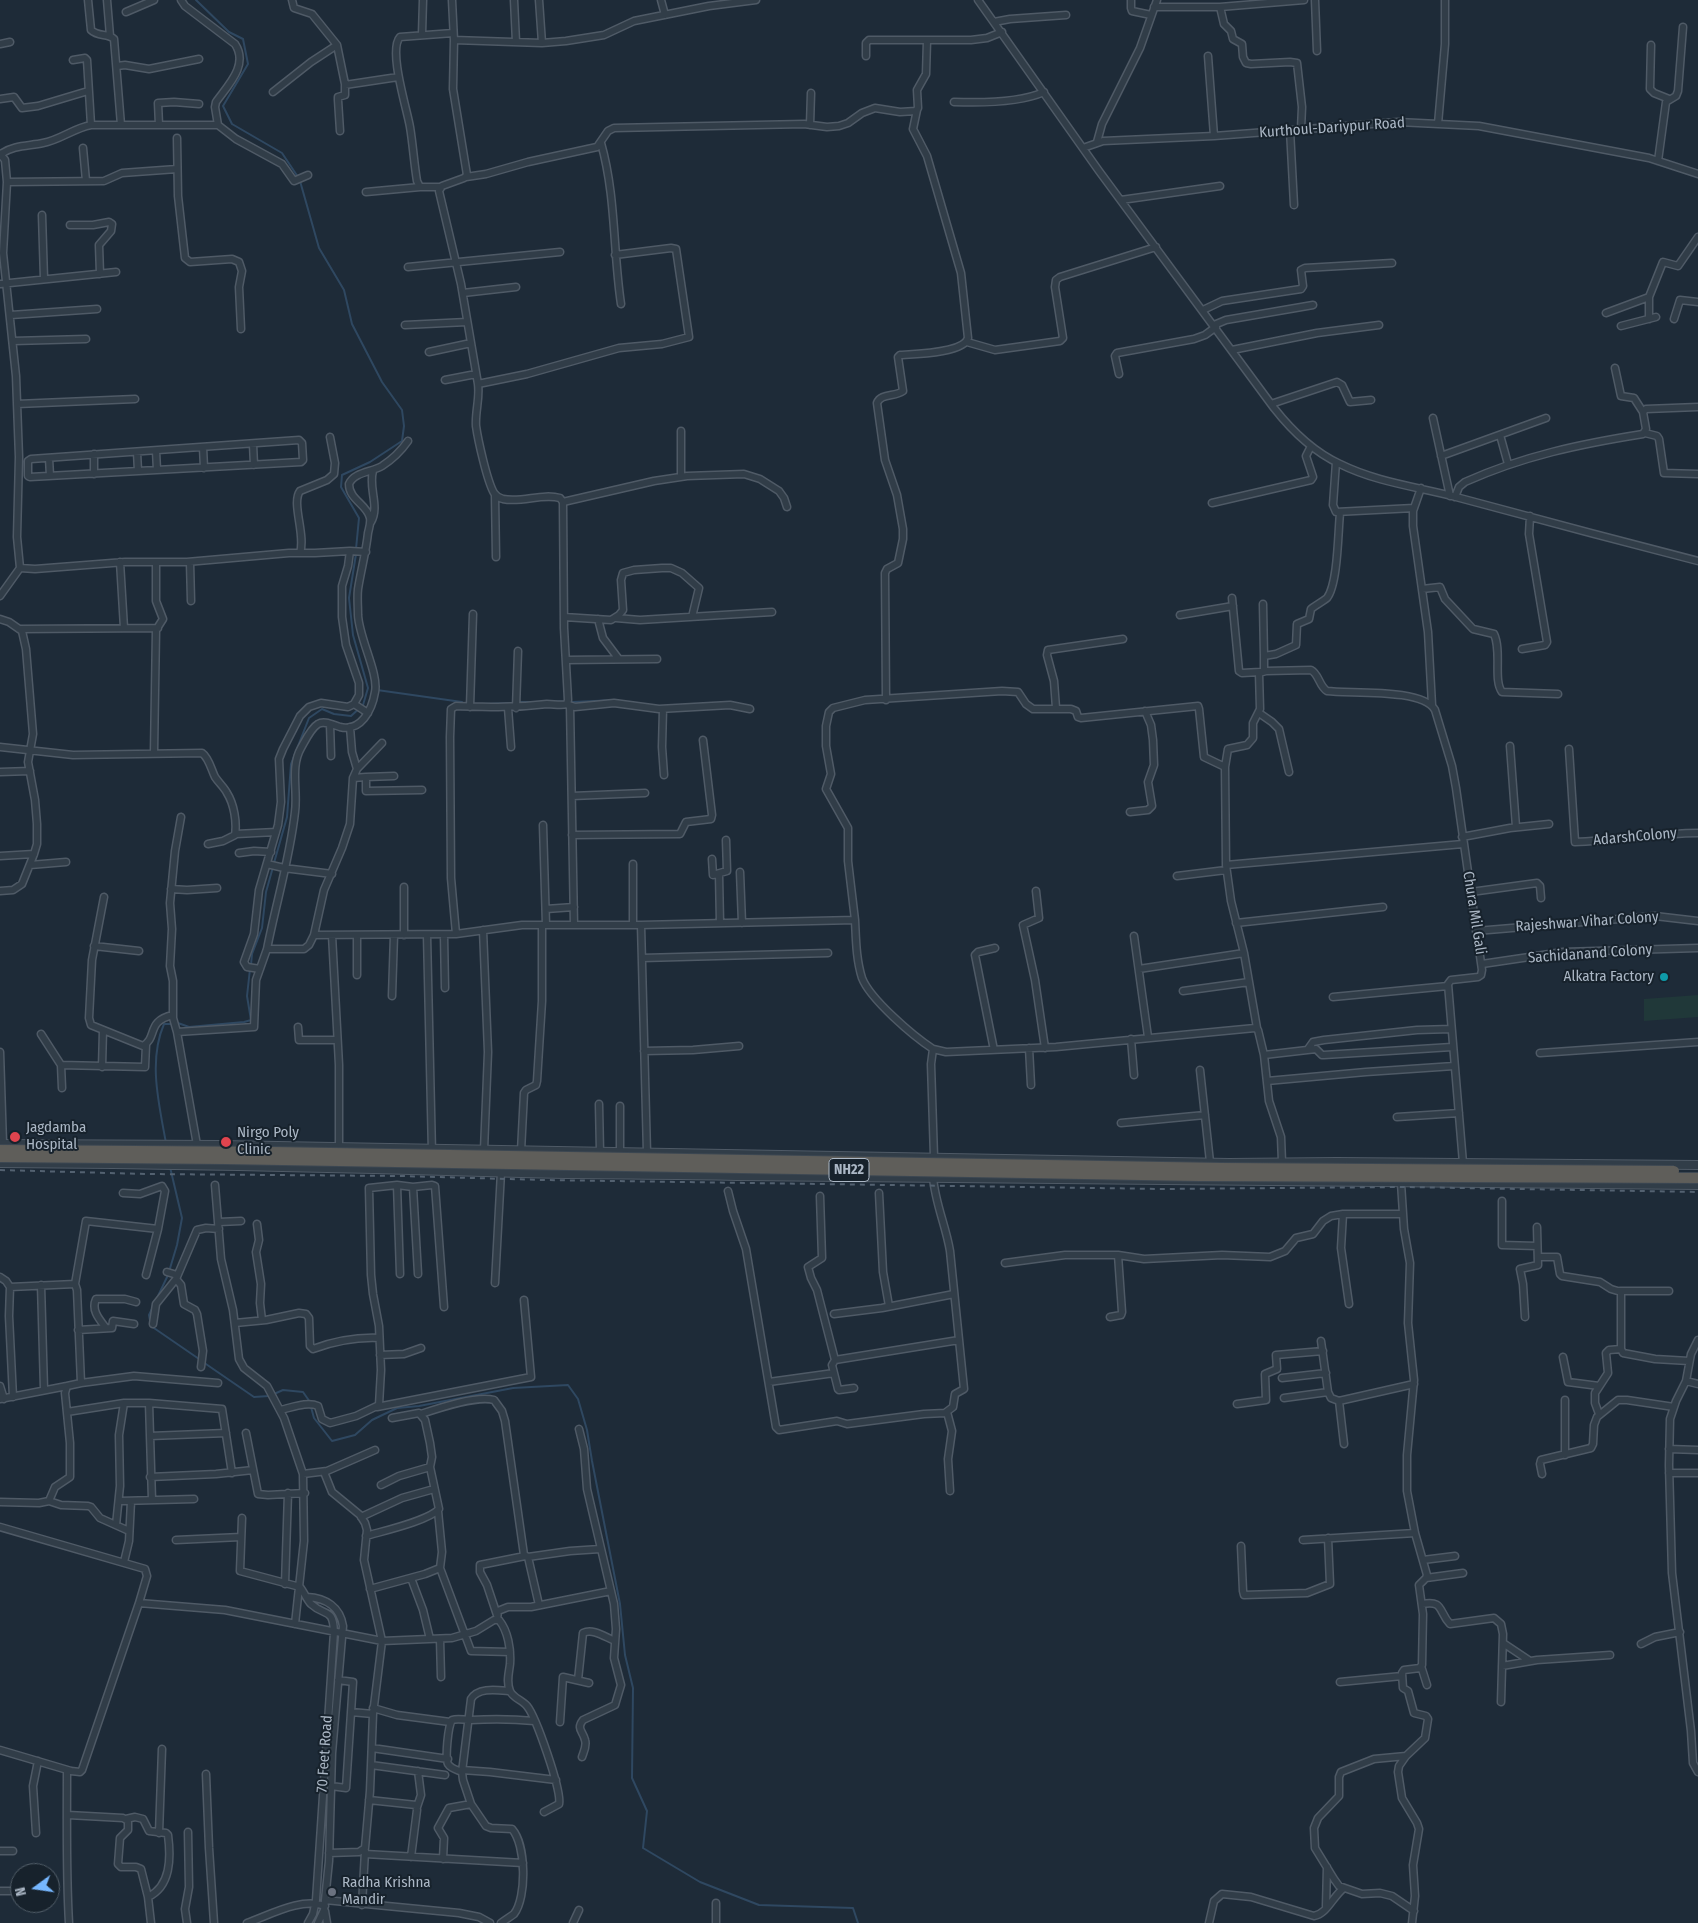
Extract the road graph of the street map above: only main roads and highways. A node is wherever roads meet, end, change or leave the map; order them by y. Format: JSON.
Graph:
{"nodes":[{"id":1,"x":1,"y":1146,"type":"edge"},
{"id":2,"x":0,"y":1157,"type":"edge"},
{"id":3,"x":1698,"y":1171,"type":"edge"},
{"id":4,"x":1698,"y":1178,"type":"edge"}],
"edges":[{"from":1,"to":3,"type":"highway","number":"NH22","bridge":true},
{"from":2,"to":4,"type":"highway","number":"NH22","bridge":true}]}
